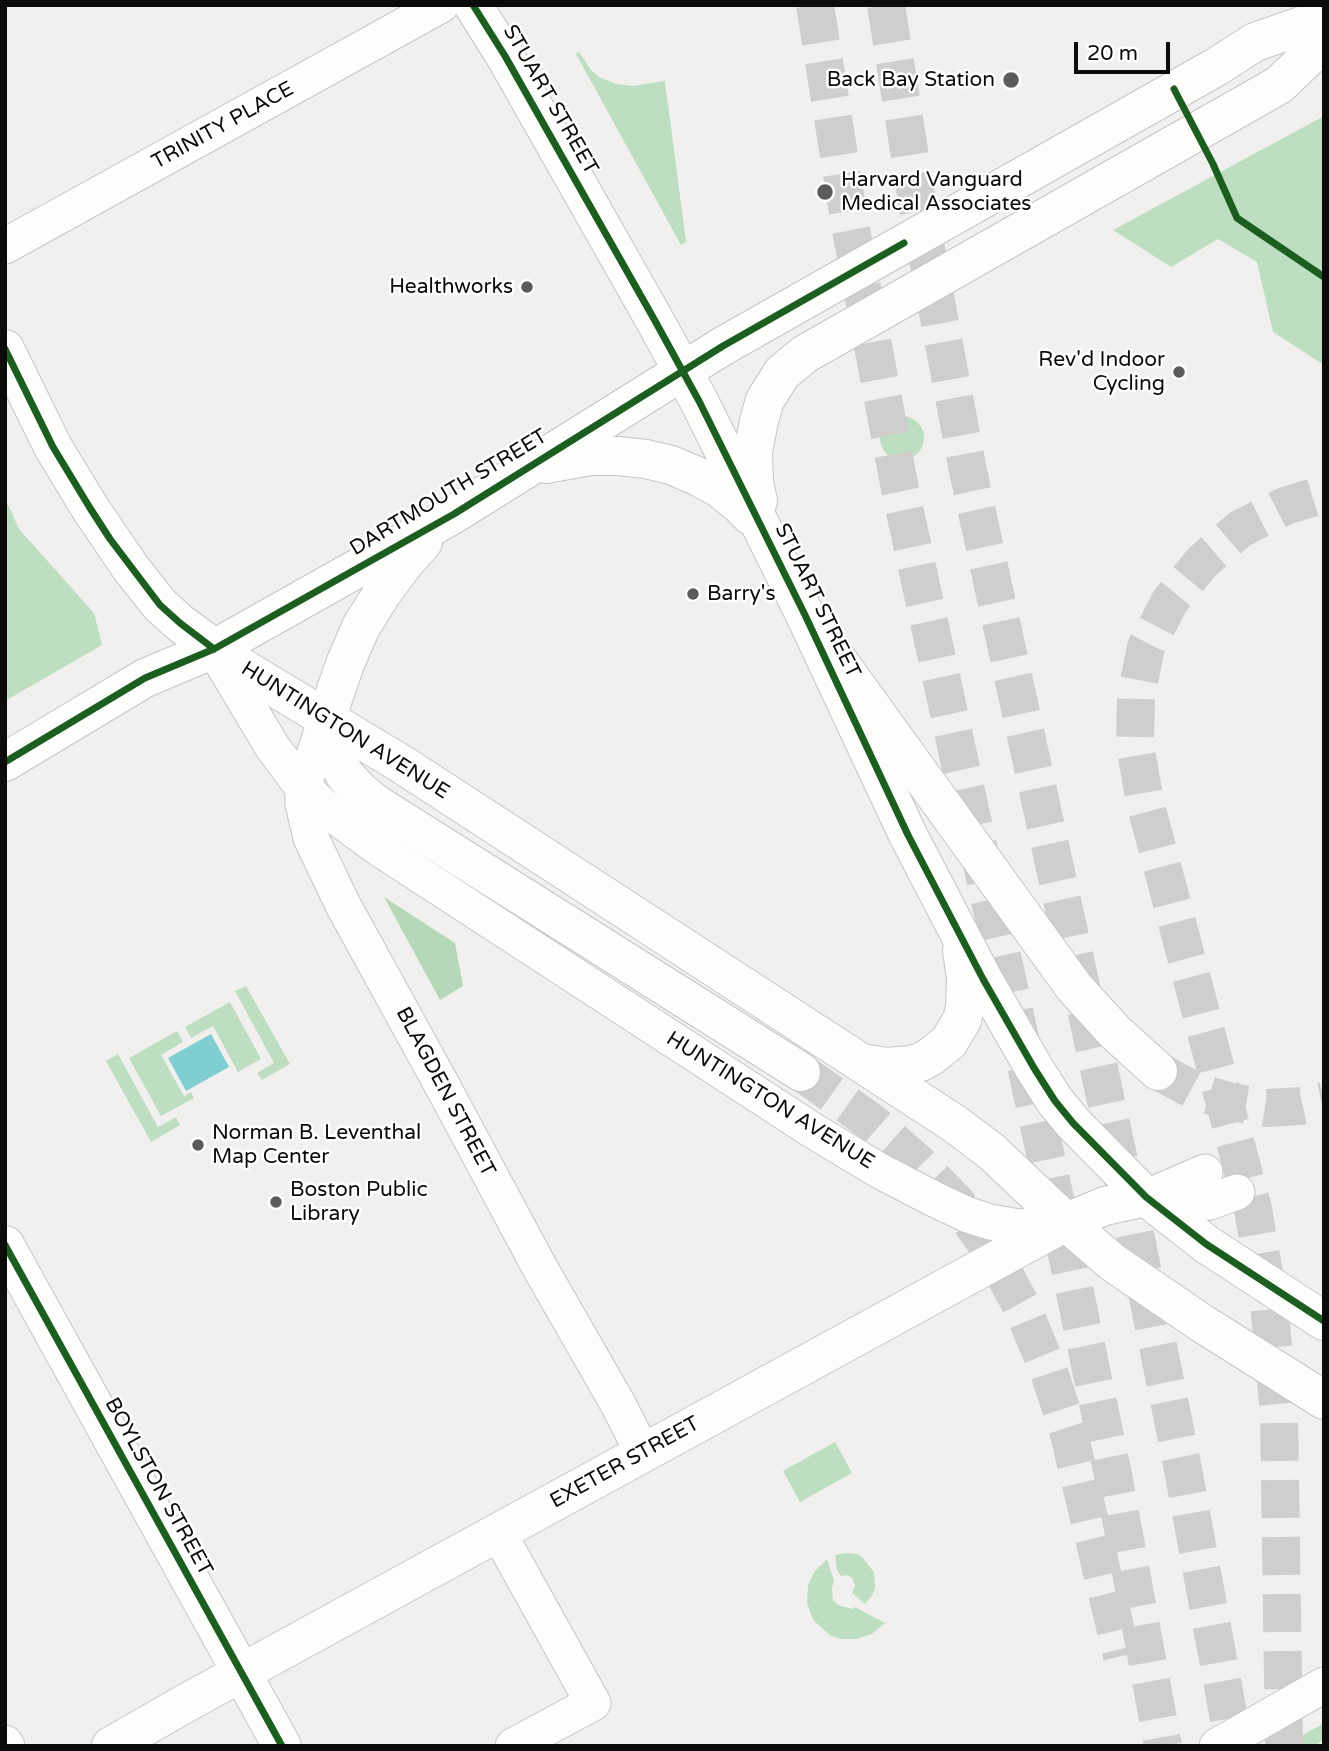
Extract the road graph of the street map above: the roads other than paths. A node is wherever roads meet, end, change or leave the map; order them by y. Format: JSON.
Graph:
{"nodes":[{"id":1,"x":441,"y":5,"type":"edge"},
{"id":2,"x":473,"y":5,"type":"edge"},
{"id":3,"x":1324,"y":18,"type":"edge"},
{"id":4,"x":1324,"y":42,"type":"edge"},
{"id":5,"x":5,"y":246,"type":"edge"},
{"id":6,"x":5,"y":349,"type":"edge"},
{"id":7,"x":683,"y":371,"type":"junction"},
{"id":8,"x":526,"y":469,"type":"junction"},
{"id":9,"x":453,"y":514,"type":"junction"},
{"id":10,"x":765,"y":531,"type":"junction"},
{"id":11,"x":805,"y":615,"type":"junction"},
{"id":12,"x":214,"y":649,"type":"junction"},
{"id":13,"x":326,"y":719,"type":"junction"},
{"id":14,"x":5,"y":762,"type":"edge"},
{"id":15,"x":303,"y":788,"type":"junction"},
{"id":16,"x":959,"y":934,"type":"junction"},
{"id":17,"x":862,"y":1063,"type":"junction"},
{"id":18,"x":1158,"y":1071,"type":"tunnel mouth"},
{"id":19,"x":801,"y":1072,"type":"tunnel mouth"},
{"id":20,"x":1205,"y":1172,"type":"dead end"},
{"id":21,"x":1237,"y":1192,"type":"dead end"},
{"id":22,"x":1146,"y":1197,"type":"junction"},
{"id":23,"x":1066,"y":1222,"type":"junction"},
{"id":24,"x":5,"y":1245,"type":"edge"},
{"id":25,"x":1324,"y":1321,"type":"edge"},
{"id":26,"x":1324,"y":1400,"type":"edge"},
{"id":27,"x":643,"y":1453,"type":"junction"},
{"id":28,"x":498,"y":1532,"type":"junction"},
{"id":29,"x":241,"y":1673,"type":"junction"},
{"id":30,"x":1324,"y":1685,"type":"edge"},
{"id":31,"x":111,"y":1746,"type":"edge"},
{"id":32,"x":282,"y":1746,"type":"edge"},
{"id":33,"x":513,"y":1746,"type":"edge"},
{"id":34,"x":1217,"y":1746,"type":"edge"}],
"edges":[{"from":1,"to":5,"type":"street","name":"TRINITY PLACE"},
{"from":2,"to":7,"type":"main road","name":"STUART STREET"},
{"from":3,"to":7,"type":"main road","name":"DARTMOUTH STREET"},
{"from":4,"to":10,"type":"main road"},
{"from":6,"to":12,"type":"main road"},
{"from":7,"to":8,"type":"main road","name":"DARTMOUTH STREET"},
{"from":7,"to":10,"type":"main road","name":"STUART STREET"},
{"from":8,"to":9,"type":"main road","name":"DARTMOUTH STREET"},
{"from":8,"to":10,"type":"main road"},
{"from":9,"to":12,"type":"main road","name":"DARTMOUTH STREET"},
{"from":9,"to":13,"type":"main road"},
{"from":10,"to":11,"type":"main road","name":"STUART STREET"},
{"from":11,"to":16,"type":"main road","name":"STUART STREET"},
{"from":11,"to":18,"type":"main road"},
{"from":12,"to":13,"type":"main road","name":"HUNTINGTON AVENUE"},
{"from":12,"to":14,"type":"main road","name":"DARTMOUTH STREET"},
{"from":12,"to":15,"type":"street","name":"HUNTINGTON AVENUE"},
{"from":13,"to":15,"type":"street","name":"BLAGDEN STREET"},
{"from":13,"to":17,"type":"main road","name":"HUNTINGTON AVENUE"},
{"from":13,"to":19,"type":"main road"},
{"from":15,"to":23,"type":"street","name":"HUNTINGTON AVENUE"},
{"from":15,"to":27,"type":"street","name":"BLAGDEN STREET"},
{"from":16,"to":17,"type":"main road"},
{"from":16,"to":22,"type":"main road","name":"STUART STREET"},
{"from":17,"to":23,"type":"main road","name":"HUNTINGTON AVENUE"},
{"from":20,"to":22,"type":"street"},
{"from":21,"to":22,"type":"street"},
{"from":22,"to":23,"type":"main road","name":"EXETER STREET"},
{"from":22,"to":25,"type":"main road"},
{"from":23,"to":26,"type":"main road","name":"HUNTINGTON AVENUE"},
{"from":23,"to":27,"type":"main road","name":"EXETER STREET"},
{"from":24,"to":29,"type":"main road","name":"BOYLSTON STREET"},
{"from":27,"to":28,"type":"main road","name":"EXETER STREET"},
{"from":28,"to":29,"type":"main road","name":"EXETER STREET"},
{"from":28,"to":33,"type":"street"},
{"from":29,"to":31,"type":"main road","name":"EXETER STREET"},
{"from":29,"to":32,"type":"main road","name":"BOYLSTON STREET"},
{"from":30,"to":34,"type":"street"}]}
